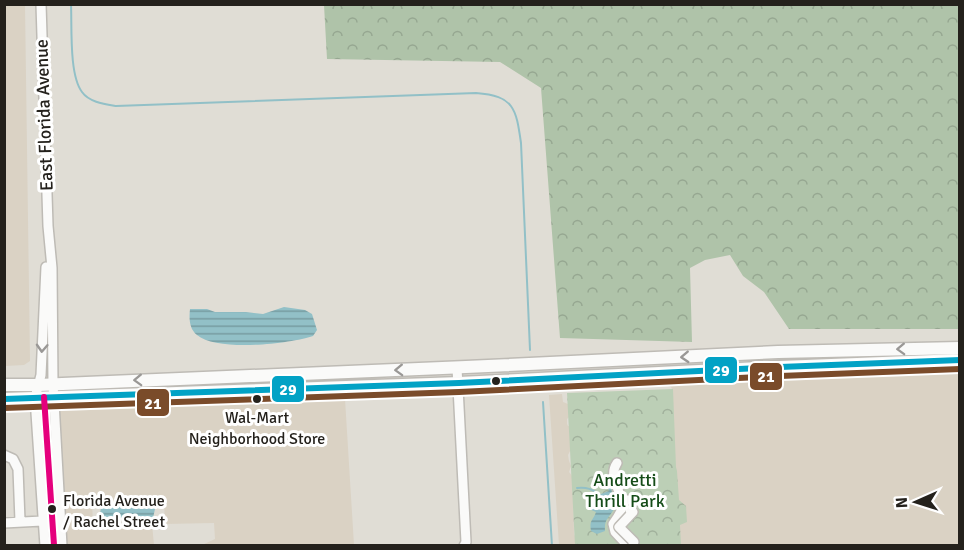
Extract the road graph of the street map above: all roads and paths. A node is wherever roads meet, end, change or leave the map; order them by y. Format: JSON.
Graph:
{"nodes":[{"id":1,"x":41,"y":4,"type":"edge"},
{"id":2,"x":48,"y":226,"type":"junction"},
{"id":3,"x":960,"y":348,"type":"edge"},
{"id":4,"x":960,"y":360,"type":"edge"},
{"id":5,"x":457,"y":368,"type":"junction"},
{"id":6,"x":459,"y":383,"type":"junction"},
{"id":7,"x":53,"y":384,"type":"junction"},
{"id":8,"x":4,"y":385,"type":"edge"},
{"id":9,"x":39,"y":385,"type":"junction"},
{"id":10,"x":54,"y":397,"type":"junction"},
{"id":11,"x":35,"y":398,"type":"junction"},
{"id":12,"x":4,"y":399,"type":"edge"},
{"id":13,"x":4,"y":455,"type":"edge"},
{"id":14,"x":617,"y":463,"type":"dead end"},
{"id":15,"x":621,"y":500,"type":"junction"},
{"id":16,"x":638,"y":501,"type":"dead end"},
{"id":17,"x":630,"y":510,"type":"dead end"},
{"id":18,"x":42,"y":520,"type":"junction"},
{"id":19,"x":61,"y":520,"type":"junction"},
{"id":20,"x":20,"y":521,"type":"junction"},
{"id":21,"x":4,"y":523,"type":"edge"},
{"id":22,"x":628,"y":542,"type":"edge"},
{"id":23,"x":45,"y":546,"type":"edge"},
{"id":24,"x":62,"y":546,"type":"edge"},
{"id":25,"x":464,"y":546,"type":"edge"},
{"id":26,"x":614,"y":546,"type":"edge"}],
"edges":[{"from":1,"to":2,"type":"street","name":"East Florida Avenue"},
{"from":2,"to":7,"type":"street","name":"East Florida Avenue"},
{"from":2,"to":9,"type":"street","name":"East Florida Avenue","one_way":true},
{"from":3,"to":5,"type":"main road","one_way":true},
{"from":4,"to":6,"type":"main road"},
{"from":5,"to":6,"type":"street"},
{"from":5,"to":7,"type":"main road","one_way":true},
{"from":6,"to":10,"type":"main road"},
{"from":6,"to":25,"type":"street"},
{"from":7,"to":9,"type":"main road"},
{"from":7,"to":10,"type":"street","name":"East Florida Avenue"},
{"from":8,"to":9,"type":"main road"},
{"from":9,"to":11,"type":"street","name":"East Florida Avenue"},
{"from":10,"to":11,"type":"main road"},
{"from":10,"to":19,"type":"street","name":"East Florida Avenue"},
{"from":11,"to":12,"type":"main road"},
{"from":11,"to":18,"type":"street"},
{"from":13,"to":20,"type":"street"},
{"from":14,"to":15,"type":"street"},
{"from":15,"to":16,"type":"street"},
{"from":15,"to":22,"type":"street"},
{"from":17,"to":22,"type":"street","bridge":true},
{"from":18,"to":19,"type":"street"},
{"from":18,"to":20,"type":"street"},
{"from":18,"to":23,"type":"street"},
{"from":19,"to":24,"type":"street","name":"East Florida Avenue"},
{"from":20,"to":21,"type":"street"},
{"from":22,"to":26,"type":"street"}]}
